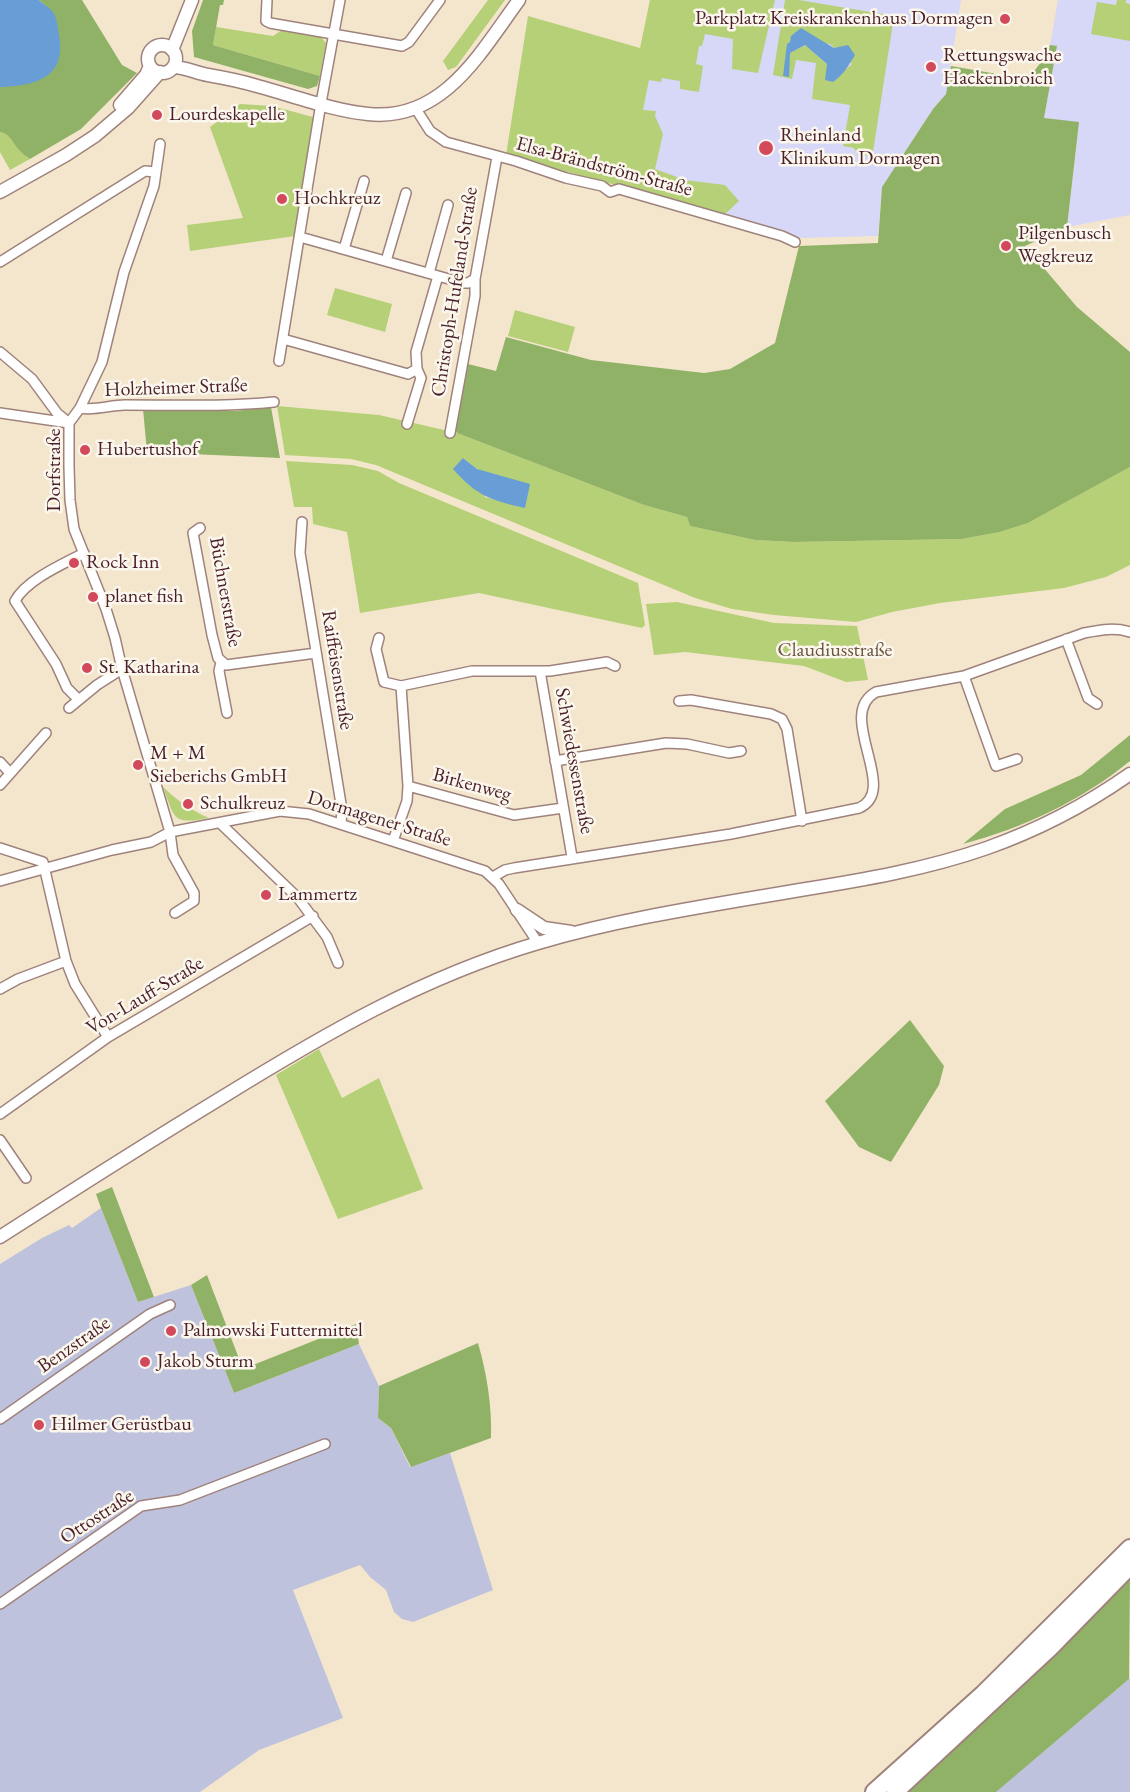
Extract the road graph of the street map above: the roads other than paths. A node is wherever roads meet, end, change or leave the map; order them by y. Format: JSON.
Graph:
{"nodes":[{"id":1,"x":185,"y":0,"type":"edge"},
{"id":2,"x":192,"y":0,"type":"edge"},
{"id":3,"x":267,"y":0,"type":"edge"},
{"id":4,"x":340,"y":0,"type":"edge"},
{"id":5,"x":440,"y":0,"type":"edge"},
{"id":6,"x":519,"y":0,"type":"edge"},
{"id":7,"x":334,"y":34,"type":"junction"},
{"id":8,"x":171,"y":55,"type":"junction"},
{"id":9,"x":155,"y":69,"type":"junction"},
{"id":10,"x":321,"y":103,"type":"junction"},
{"id":11,"x":416,"y":109,"type":"junction"},
{"id":12,"x":160,"y":144,"type":"dead end"},
{"id":13,"x":497,"y":157,"type":"junction"},
{"id":14,"x":155,"y":172,"type":"junction"},
{"id":15,"x":364,"y":181,"type":"dead end"},
{"id":16,"x":0,"y":183,"type":"edge"},
{"id":17,"x":0,"y":192,"type":"edge"},
{"id":18,"x":406,"y":193,"type":"dead end"},
{"id":19,"x":448,"y":205,"type":"dead end"},
{"id":20,"x":300,"y":237,"type":"junction"},
{"id":21,"x":795,"y":242,"type":"dead end"},
{"id":22,"x":344,"y":249,"type":"junction"},
{"id":23,"x":0,"y":261,"type":"edge"},
{"id":24,"x":386,"y":261,"type":"junction"},
{"id":25,"x":434,"y":274,"type":"junction"},
{"id":26,"x":475,"y":279,"type":"junction"},
{"id":27,"x":283,"y":339,"type":"junction"},
{"id":28,"x":0,"y":352,"type":"edge"},
{"id":29,"x":279,"y":361,"type":"dead end"},
{"id":30,"x":417,"y":369,"type":"junction"},
{"id":31,"x":274,"y":402,"type":"dead end"},
{"id":32,"x":80,"y":408,"type":"junction"},
{"id":33,"x":0,"y":413,"type":"edge"},
{"id":34,"x":69,"y":423,"type":"junction"},
{"id":35,"x":407,"y":424,"type":"dead end"},
{"id":36,"x":450,"y":433,"type":"dead end"},
{"id":37,"x":302,"y":522,"type":"dead end"},
{"id":38,"x":200,"y":528,"type":"dead end"},
{"id":39,"x":84,"y":553,"type":"junction"},
{"id":40,"x":1130,"y":632,"type":"edge"},
{"id":41,"x":379,"y":638,"type":"dead end"},
{"id":42,"x":1066,"y":639,"type":"junction"},
{"id":43,"x":316,"y":653,"type":"junction"},
{"id":44,"x":221,"y":662,"type":"junction"},
{"id":45,"x":615,"y":666,"type":"dead end"},
{"id":46,"x":122,"y":669,"type":"junction"},
{"id":47,"x":540,"y":671,"type":"junction"},
{"id":48,"x":964,"y":676,"type":"junction"},
{"id":49,"x":401,"y":686,"type":"junction"},
{"id":50,"x":78,"y":699,"type":"junction"},
{"id":51,"x":679,"y":701,"type":"dead end"},
{"id":52,"x":1097,"y":704,"type":"dead end"},
{"id":53,"x":69,"y":708,"type":"dead end"},
{"id":54,"x":227,"y":713,"type":"dead end"},
{"id":55,"x":46,"y":734,"type":"dead end"},
{"id":56,"x":741,"y":751,"type":"dead end"},
{"id":57,"x":1017,"y":759,"type":"dead end"},
{"id":58,"x":555,"y":761,"type":"junction"},
{"id":59,"x":0,"y":762,"type":"edge"},
{"id":60,"x":10,"y":773,"type":"junction"},
{"id":61,"x":1130,"y":774,"type":"edge"},
{"id":62,"x":0,"y":785,"type":"edge"},
{"id":63,"x":408,"y":786,"type":"junction"},
{"id":64,"x":563,"y":808,"type":"junction"},
{"id":65,"x":802,"y":820,"type":"junction"},
{"id":66,"x":220,"y":823,"type":"junction"},
{"id":67,"x":341,"y":824,"type":"junction"},
{"id":68,"x":170,"y":832,"type":"junction"},
{"id":69,"x":393,"y":841,"type":"junction"},
{"id":70,"x":0,"y":848,"type":"edge"},
{"id":71,"x":572,"y":858,"type":"junction"},
{"id":72,"x":45,"y":869,"type":"junction"},
{"id":73,"x":493,"y":877,"type":"junction"},
{"id":74,"x":0,"y":881,"type":"edge"},
{"id":75,"x":517,"y":910,"type":"junction"},
{"id":76,"x":176,"y":913,"type":"dead end"},
{"id":77,"x":313,"y":916,"type":"junction"},
{"id":78,"x":578,"y":932,"type":"junction"},
{"id":79,"x":538,"y":943,"type":"junction"},
{"id":80,"x":66,"y":961,"type":"junction"},
{"id":81,"x":338,"y":963,"type":"dead end"},
{"id":82,"x":0,"y":989,"type":"edge"},
{"id":83,"x":108,"y":1037,"type":"junction"},
{"id":84,"x":0,"y":1114,"type":"edge"},
{"id":85,"x":0,"y":1140,"type":"edge"},
{"id":86,"x":26,"y":1178,"type":"dead end"},
{"id":87,"x":0,"y":1237,"type":"edge"},
{"id":88,"x":170,"y":1305,"type":"dead end"},
{"id":89,"x":0,"y":1419,"type":"edge"},
{"id":90,"x":325,"y":1444,"type":"dead end"},
{"id":91,"x":1130,"y":1548,"type":"edge"},
{"id":92,"x":1130,"y":1566,"type":"edge"},
{"id":93,"x":0,"y":1604,"type":"edge"},
{"id":94,"x":874,"y":1792,"type":"edge"},
{"id":95,"x":895,"y":1792,"type":"edge"}],
"edges":[{"from":1,"to":8,"type":"main road"},
{"from":2,"to":8,"type":"main road"},
{"from":3,"to":7,"type":"street"},
{"from":4,"to":7,"type":"street"},
{"from":5,"to":7,"type":"street"},
{"from":6,"to":11,"type":"main road"},
{"from":7,"to":10,"type":"street"},
{"from":8,"to":9,"type":"main road"},
{"from":8,"to":9,"type":"main road"},
{"from":8,"to":10,"type":"main road"},
{"from":9,"to":16,"type":"main road"},
{"from":9,"to":17,"type":"main road"},
{"from":10,"to":11,"type":"main road"},
{"from":10,"to":20,"type":"street"},
{"from":11,"to":13,"type":"street","name":"Elsa-Brändström-Straße"},
{"from":12,"to":14,"type":"street","name":"Dorfstraße"},
{"from":13,"to":21,"type":"street","name":"Elsa-Brändström-Straße"},
{"from":13,"to":26,"type":"street","name":"Christoph-Hufeland-Straße"},
{"from":14,"to":23,"type":"street"},
{"from":14,"to":32,"type":"street","name":"Dorfstraße"},
{"from":15,"to":22,"type":"street"},
{"from":18,"to":24,"type":"street"},
{"from":19,"to":25,"type":"street"},
{"from":20,"to":22,"type":"street"},
{"from":20,"to":27,"type":"street"},
{"from":22,"to":24,"type":"street"},
{"from":24,"to":25,"type":"street"},
{"from":25,"to":26,"type":"street"},
{"from":25,"to":30,"type":"street"},
{"from":26,"to":36,"type":"street","name":"Christoph-Hufeland-Straße"},
{"from":27,"to":29,"type":"street"},
{"from":27,"to":30,"type":"street"},
{"from":28,"to":34,"type":"street"},
{"from":30,"to":35,"type":"street"},
{"from":31,"to":32,"type":"street","name":"Holzheimer Straße"},
{"from":32,"to":34,"type":"street","name":"Dorfstraße"},
{"from":33,"to":34,"type":"street"},
{"from":34,"to":39,"type":"street","name":"Dorfstraße"},
{"from":37,"to":43,"type":"street","name":"Raiffeisenstraße"},
{"from":38,"to":44,"type":"street","name":"Büchnerstraße"},
{"from":39,"to":46,"type":"street","name":"Dorfstraße"},
{"from":39,"to":50,"type":"street"},
{"from":40,"to":42,"type":"street"},
{"from":41,"to":49,"type":"street"},
{"from":42,"to":48,"type":"street"},
{"from":42,"to":52,"type":"street"},
{"from":43,"to":44,"type":"street","name":"Büchnerstraße"},
{"from":43,"to":67,"type":"street","name":"Raiffeisenstraße"},
{"from":44,"to":54,"type":"street","name":"Büchnerstraße"},
{"from":45,"to":47,"type":"street"},
{"from":46,"to":50,"type":"street"},
{"from":46,"to":68,"type":"street","name":"Dorfstraße"},
{"from":47,"to":49,"type":"street"},
{"from":47,"to":58,"type":"street","name":"Schwiedessenstraße"},
{"from":48,"to":57,"type":"street"},
{"from":48,"to":65,"type":"street"},
{"from":49,"to":63,"type":"street"},
{"from":50,"to":53,"type":"street"},
{"from":51,"to":65,"type":"street"},
{"from":55,"to":60,"type":"street"},
{"from":56,"to":58,"type":"street"},
{"from":58,"to":64,"type":"street","name":"Schwiedessenstraße"},
{"from":59,"to":60,"type":"street"},
{"from":60,"to":62,"type":"street"},
{"from":61,"to":78,"type":"main road"},
{"from":63,"to":64,"type":"street","name":"Birkenweg"},
{"from":63,"to":69,"type":"street"},
{"from":64,"to":71,"type":"street","name":"Schwiedessenstraße"},
{"from":65,"to":71,"type":"street"},
{"from":66,"to":67,"type":"street","name":"Dormagener Straße"},
{"from":66,"to":68,"type":"street","name":"Dormagener Straße"},
{"from":66,"to":77,"type":"street"},
{"from":67,"to":69,"type":"street","name":"Dormagener Straße"},
{"from":68,"to":72,"type":"street","name":"Dormagener Straße"},
{"from":68,"to":76,"type":"street","name":"Dorfstraße"},
{"from":69,"to":73,"type":"street","name":"Dormagener Straße"},
{"from":70,"to":72,"type":"street"},
{"from":71,"to":73,"type":"street"},
{"from":72,"to":74,"type":"street","name":"Dormagener Straße"},
{"from":72,"to":80,"type":"street"},
{"from":73,"to":75,"type":"street","name":"Dormagener Straße"},
{"from":75,"to":78,"type":"main road"},
{"from":75,"to":79,"type":"street","name":"Dormagener Straße"},
{"from":77,"to":81,"type":"street"},
{"from":77,"to":83,"type":"street","name":"Von-Lauff-Straße"},
{"from":78,"to":79,"type":"main road"},
{"from":79,"to":87,"type":"main road"},
{"from":80,"to":82,"type":"street"},
{"from":80,"to":83,"type":"street"},
{"from":83,"to":84,"type":"street","name":"Von-Lauff-Straße"},
{"from":85,"to":86,"type":"street"},
{"from":88,"to":89,"type":"street","name":"Benzstraße"},
{"from":90,"to":93,"type":"street","name":"Ottostraße"},
{"from":91,"to":94,"type":"highway"},
{"from":92,"to":95,"type":"highway"}]}
